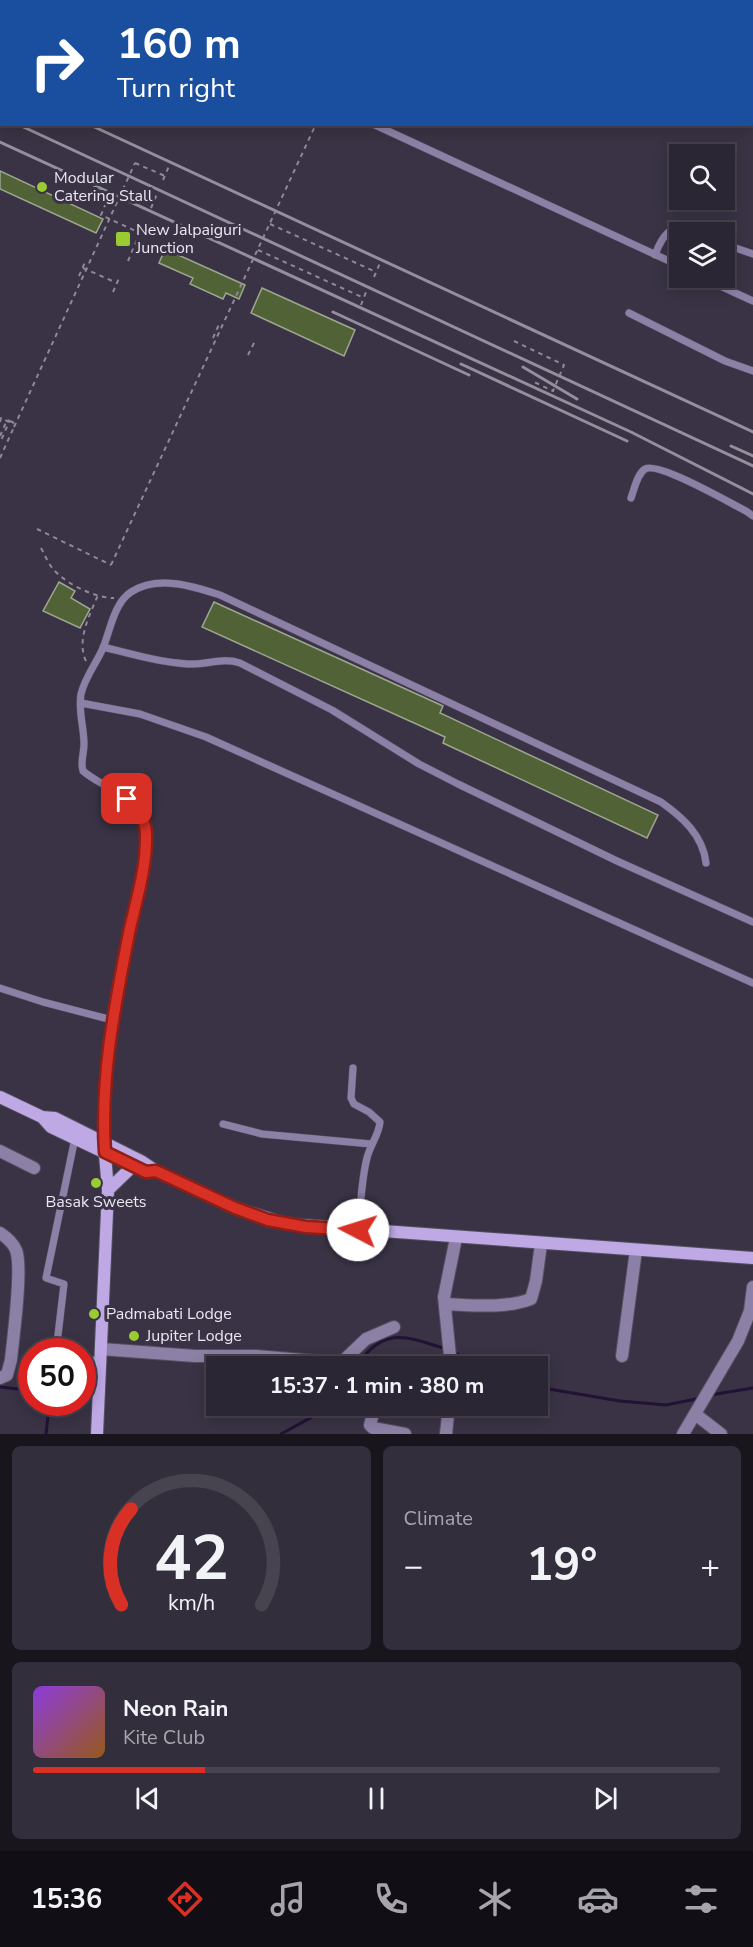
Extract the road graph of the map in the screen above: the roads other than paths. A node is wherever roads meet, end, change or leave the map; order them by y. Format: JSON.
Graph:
{"nodes":[{"id":1,"x":377,"y":126,"type":"edge"},
{"id":2,"x":669,"y":231,"type":"edge"},
{"id":3,"x":735,"y":248,"type":"edge"},
{"id":4,"x":655,"y":255,"type":"junction"},
{"id":5,"x":753,"y":255,"type":"edge"},
{"id":6,"x":669,"y":261,"type":"edge"},
{"id":7,"x":725,"y":288,"type":"edge"},
{"id":8,"x":753,"y":301,"type":"edge"},
{"id":9,"x":629,"y":313,"type":"dead end"},
{"id":10,"x":753,"y":372,"type":"edge"},
{"id":11,"x":631,"y":498,"type":"dead end"},
{"id":12,"x":753,"y":516,"type":"edge"},
{"id":13,"x":104,"y":647,"type":"junction"},
{"id":14,"x":81,"y":703,"type":"junction"},
{"id":15,"x":706,"y":863,"type":"dead end"},
{"id":16,"x":753,"y":922,"type":"edge"},
{"id":17,"x":753,"y":983,"type":"edge"},
{"id":18,"x":0,"y":988,"type":"edge"},
{"id":19,"x":112,"y":1020,"type":"junction"},
{"id":20,"x":353,"y":1068,"type":"dead end"},
{"id":21,"x":0,"y":1097,"type":"edge"},
{"id":22,"x":42,"y":1117,"type":"junction"},
{"id":23,"x":224,"y":1124,"type":"dead end"},
{"id":24,"x":75,"y":1138,"type":"junction"},
{"id":25,"x":371,"y":1144,"type":"junction"},
{"id":26,"x":101,"y":1147,"type":"junction"},
{"id":27,"x":0,"y":1151,"type":"edge"},
{"id":28,"x":133,"y":1166,"type":"junction"},
{"id":29,"x":34,"y":1168,"type":"dead end"},
{"id":30,"x":156,"y":1171,"type":"junction"},
{"id":31,"x":108,"y":1190,"type":"junction"},
{"id":32,"x":358,"y":1230,"type":"junction"},
{"id":33,"x":0,"y":1233,"type":"edge"},
{"id":34,"x":456,"y":1238,"type":"junction"},
{"id":35,"x":541,"y":1244,"type":"junction"},
{"id":36,"x":636,"y":1251,"type":"junction"},
{"id":37,"x":753,"y":1258,"type":"edge"},
{"id":38,"x":753,"y":1287,"type":"edge"},
{"id":39,"x":445,"y":1305,"type":"junction"},
{"id":40,"x":394,"y":1327,"type":"dead end"},
{"id":41,"x":58,"y":1338,"type":"edge"},
{"id":42,"x":101,"y":1355,"type":"junction"},
{"id":43,"x":96,"y":1356,"type":"edge"},
{"id":44,"x":450,"y":1356,"type":"edge"},
{"id":45,"x":622,"y":1356,"type":"dead end"},
{"id":46,"x":0,"y":1378,"type":"edge"},
{"id":47,"x":696,"y":1413,"type":"junction"},
{"id":48,"x":372,"y":1416,"type":"edge"},
{"id":49,"x":448,"y":1416,"type":"edge"},
{"id":50,"x":97,"y":1434,"type":"edge"},
{"id":51,"x":405,"y":1434,"type":"edge"},
{"id":52,"x":446,"y":1434,"type":"edge"},
{"id":53,"x":683,"y":1434,"type":"edge"},
{"id":54,"x":721,"y":1434,"type":"edge"}],
"edges":[{"from":1,"to":4,"type":"lane"},
{"from":2,"to":4,"type":"lane"},
{"from":3,"to":5,"type":"lane"},
{"from":4,"to":6,"type":"lane"},
{"from":7,"to":8,"type":"lane"},
{"from":9,"to":10,"type":"lane"},
{"from":11,"to":12,"type":"lane"},
{"from":13,"to":14,"type":"lane"},
{"from":13,"to":15,"type":"lane"},
{"from":13,"to":16,"type":"lane"},
{"from":14,"to":17,"type":"lane"},
{"from":14,"to":19,"type":"lane"},
{"from":18,"to":19,"type":"lane"},
{"from":19,"to":26,"type":"lane"},
{"from":20,"to":25,"type":"lane"},
{"from":21,"to":22,"type":"main road"},
{"from":22,"to":24,"type":"main road"},
{"from":22,"to":26,"type":"main road"},
{"from":23,"to":25,"type":"lane"},
{"from":24,"to":26,"type":"main road"},
{"from":24,"to":41,"type":"lane"},
{"from":25,"to":32,"type":"lane"},
{"from":26,"to":28,"type":"main road"},
{"from":26,"to":30,"type":"main road"},
{"from":26,"to":31,"type":"main road"},
{"from":27,"to":29,"type":"street"},
{"from":28,"to":30,"type":"main road"},
{"from":28,"to":31,"type":"main road"},
{"from":30,"to":32,"type":"main road"},
{"from":31,"to":42,"type":"main road"},
{"from":32,"to":34,"type":"main road"},
{"from":33,"to":46,"type":"street"},
{"from":34,"to":35,"type":"main road"},
{"from":34,"to":39,"type":"street"},
{"from":35,"to":36,"type":"main road"},
{"from":35,"to":39,"type":"street"},
{"from":36,"to":37,"type":"main road"},
{"from":36,"to":45,"type":"street"},
{"from":38,"to":47,"type":"street"},
{"from":39,"to":44,"type":"street"},
{"from":40,"to":42,"type":"street"},
{"from":42,"to":43,"type":"lane"},
{"from":42,"to":50,"type":"main road"},
{"from":47,"to":53,"type":"street"},
{"from":47,"to":54,"type":"street"},
{"from":48,"to":51,"type":"street"},
{"from":49,"to":52,"type":"street"}]}
